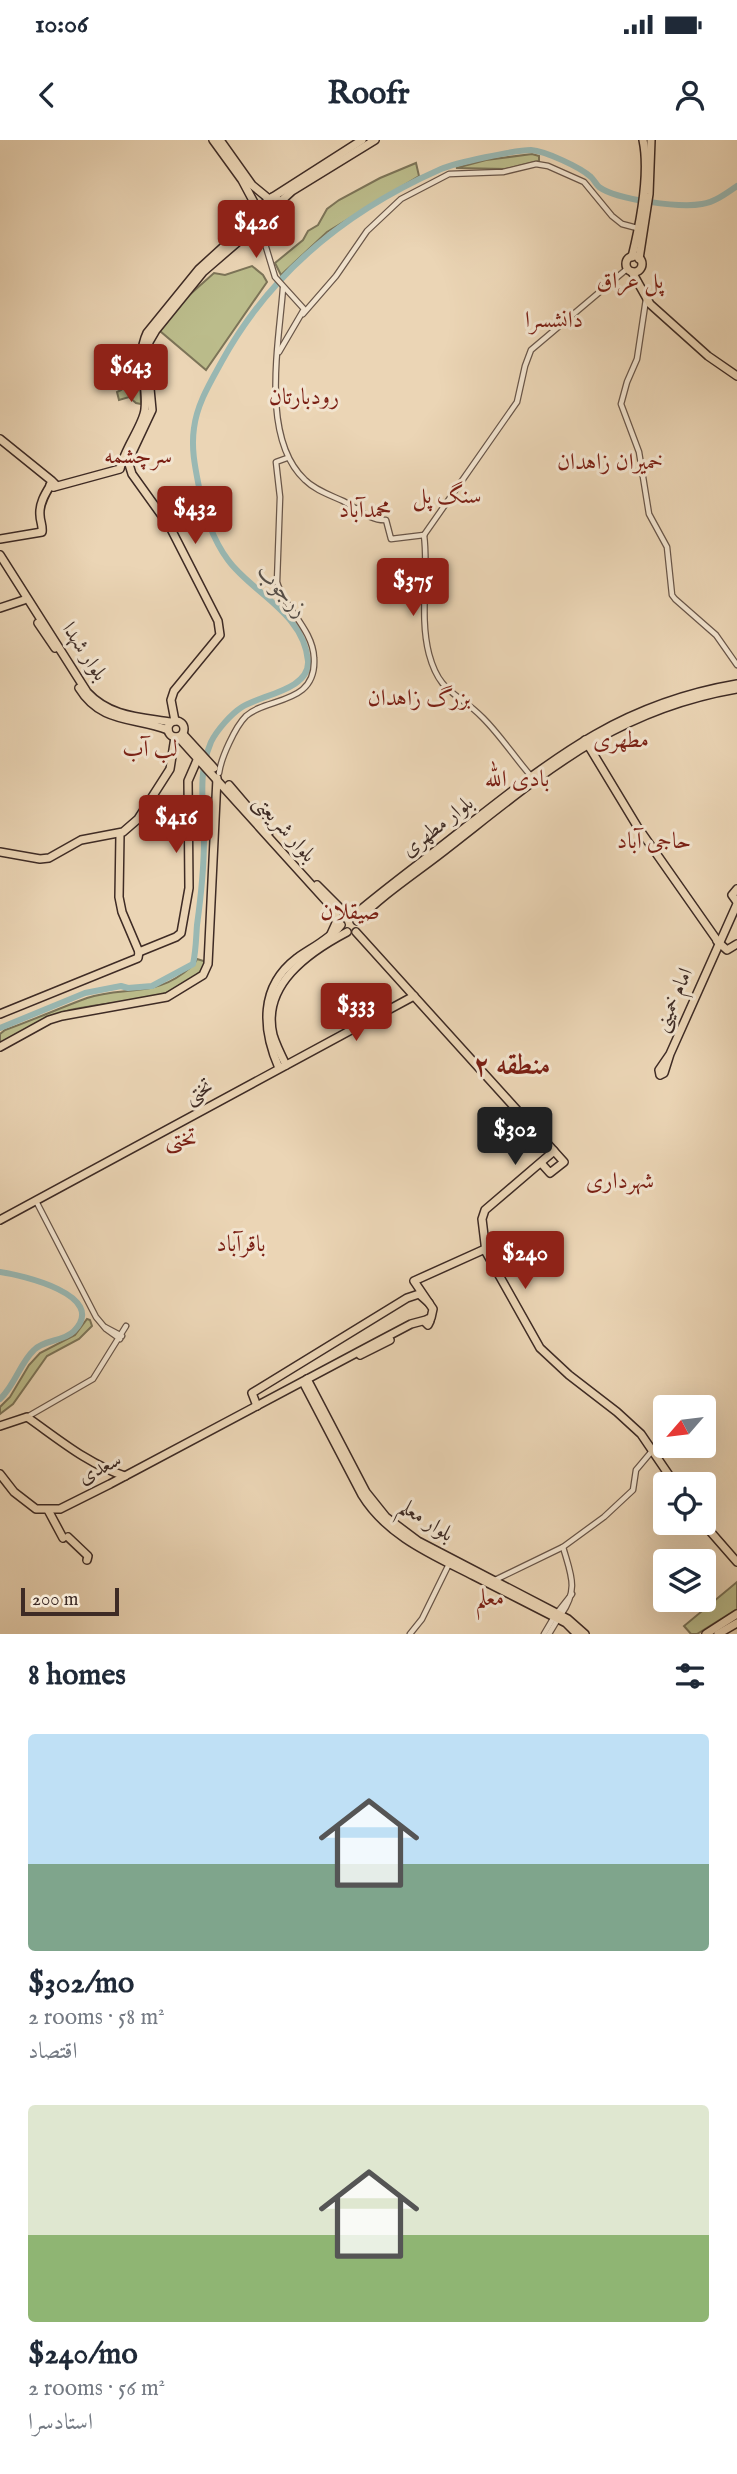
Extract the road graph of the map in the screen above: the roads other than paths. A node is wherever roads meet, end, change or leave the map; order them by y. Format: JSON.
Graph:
{"nodes":[{"id":1,"x":213,"y":140,"type":"edge"},
{"id":2,"x":220,"y":140,"type":"edge"},
{"id":3,"x":362,"y":140,"type":"edge"},
{"id":4,"x":375,"y":140,"type":"edge"},
{"id":5,"x":643,"y":140,"type":"edge"},
{"id":6,"x":651,"y":140,"type":"edge"},
{"id":7,"x":334,"y":161,"type":"junction"},
{"id":8,"x":646,"y":193,"type":"junction"},
{"id":9,"x":255,"y":195,"type":"junction"},
{"id":10,"x":274,"y":199,"type":"junction"},
{"id":11,"x":643,"y":208,"type":"junction"},
{"id":12,"x":258,"y":219,"type":"junction"},
{"id":13,"x":637,"y":228,"type":"junction"},
{"id":14,"x":251,"y":232,"type":"junction"},
{"id":15,"x":262,"y":233,"type":"junction"},
{"id":16,"x":636,"y":258,"type":"junction"},
{"id":17,"x":633,"y":270,"type":"junction"},
{"id":18,"x":284,"y":288,"type":"junction"},
{"id":19,"x":647,"y":304,"type":"junction"},
{"id":20,"x":304,"y":312,"type":"junction"},
{"id":21,"x":154,"y":328,"type":"junction"},
{"id":22,"x":679,"y":330,"type":"junction"},
{"id":23,"x":280,"y":337,"type":"junction"},
{"id":24,"x":286,"y":340,"type":"junction"},
{"id":25,"x":279,"y":352,"type":"junction"},
{"id":26,"x":737,"y":376,"type":"edge"},
{"id":27,"x":0,"y":439,"type":"edge"},
{"id":28,"x":288,"y":458,"type":"junction"},
{"id":29,"x":119,"y":470,"type":"junction"},
{"id":30,"x":130,"y":472,"type":"junction"},
{"id":31,"x":52,"y":484,"type":"junction"},
{"id":32,"x":358,"y":508,"type":"junction"},
{"id":33,"x":342,"y":516,"type":"dead end"},
{"id":34,"x":424,"y":535,"type":"junction"},
{"id":35,"x":0,"y":539,"type":"edge"},
{"id":36,"x":0,"y":555,"type":"edge"},
{"id":37,"x":0,"y":563,"type":"edge"},
{"id":38,"x":23,"y":600,"type":"junction"},
{"id":39,"x":0,"y":608,"type":"edge"},
{"id":40,"x":737,"y":666,"type":"edge"},
{"id":41,"x":71,"y":670,"type":"junction"},
{"id":42,"x":737,"y":686,"type":"edge"},
{"id":43,"x":171,"y":724,"type":"junction"},
{"id":44,"x":179,"y":736,"type":"junction"},
{"id":45,"x":585,"y":742,"type":"junction"},
{"id":46,"x":190,"y":749,"type":"junction"},
{"id":47,"x":173,"y":752,"type":"junction"},
{"id":48,"x":200,"y":758,"type":"junction"},
{"id":49,"x":216,"y":773,"type":"junction"},
{"id":50,"x":530,"y":779,"type":"junction"},
{"id":51,"x":120,"y":834,"type":"junction"},
{"id":52,"x":0,"y":852,"type":"edge"},
{"id":53,"x":737,"y":889,"type":"edge"},
{"id":54,"x":736,"y":902,"type":"edge"},
{"id":55,"x":336,"y":909,"type":"junction"},
{"id":56,"x":352,"y":917,"type":"junction"},
{"id":57,"x":344,"y":928,"type":"junction"},
{"id":58,"x":356,"y":932,"type":"junction"},
{"id":59,"x":331,"y":934,"type":"junction"},
{"id":60,"x":719,"y":943,"type":"junction"},
{"id":61,"x":737,"y":944,"type":"edge"},
{"id":62,"x":139,"y":952,"type":"junction"},
{"id":63,"x":414,"y":996,"type":"junction"},
{"id":64,"x":0,"y":1014,"type":"edge"},
{"id":65,"x":2,"y":1048,"type":"edge"},
{"id":66,"x":278,"y":1055,"type":"junction"},
{"id":67,"x":282,"y":1067,"type":"junction"},
{"id":68,"x":659,"y":1070,"type":"dead end"},
{"id":69,"x":554,"y":1151,"type":"junction"},
{"id":70,"x":541,"y":1163,"type":"junction"},
{"id":71,"x":36,"y":1200,"type":"junction"},
{"id":72,"x":0,"y":1220,"type":"edge"},
{"id":73,"x":485,"y":1249,"type":"junction"},
{"id":74,"x":419,"y":1289,"type":"junction"},
{"id":75,"x":407,"y":1298,"type":"junction"},
{"id":76,"x":429,"y":1303,"type":"junction"},
{"id":77,"x":304,"y":1383,"type":"junction"},
{"id":78,"x":257,"y":1406,"type":"junction"},
{"id":79,"x":27,"y":1417,"type":"junction"},
{"id":80,"x":223,"y":1425,"type":"junction"},
{"id":81,"x":0,"y":1426,"type":"edge"},
{"id":82,"x":643,"y":1438,"type":"junction"},
{"id":83,"x":652,"y":1451,"type":"junction"},
{"id":84,"x":664,"y":1468,"type":"junction"},
{"id":85,"x":110,"y":1471,"type":"junction"},
{"id":86,"x":667,"y":1472,"type":"edge"},
{"id":87,"x":0,"y":1474,"type":"edge"},
{"id":88,"x":125,"y":1476,"type":"junction"},
{"id":89,"x":80,"y":1499,"type":"junction"},
{"id":90,"x":373,"y":1507,"type":"junction"},
{"id":91,"x":60,"y":1509,"type":"junction"},
{"id":92,"x":48,"y":1510,"type":"junction"},
{"id":93,"x":56,"y":1523,"type":"junction"},
{"id":94,"x":713,"y":1535,"type":"edge"},
{"id":95,"x":66,"y":1537,"type":"dead end"},
{"id":96,"x":563,"y":1547,"type":"junction"},
{"id":97,"x":737,"y":1562,"type":"edge"},
{"id":98,"x":450,"y":1564,"type":"junction"},
{"id":99,"x":503,"y":1577,"type":"junction"},
{"id":100,"x":492,"y":1582,"type":"junction"},
{"id":101,"x":504,"y":1586,"type":"junction"},
{"id":102,"x":737,"y":1614,"type":"edge"},
{"id":103,"x":559,"y":1615,"type":"junction"},
{"id":104,"x":737,"y":1623,"type":"edge"},
{"id":105,"x":410,"y":1634,"type":"edge"},
{"id":106,"x":546,"y":1634,"type":"edge"},
{"id":107,"x":577,"y":1634,"type":"edge"},
{"id":108,"x":584,"y":1634,"type":"edge"},
{"id":109,"x":706,"y":1634,"type":"edge"},
{"id":110,"x":718,"y":1634,"type":"edge"}],
"edges":[{"from":1,"to":9,"type":"main road"},
{"from":2,"to":9,"type":"main road"},
{"from":3,"to":7,"type":"main road"},
{"from":4,"to":7,"type":"main road"},
{"from":5,"to":8,"type":"main road"},
{"from":6,"to":8,"type":"main road"},
{"from":7,"to":10,"type":"main road"},
{"from":8,"to":11,"type":"main road"},
{"from":9,"to":10,"type":"main road"},
{"from":9,"to":12,"type":"main road"},
{"from":10,"to":12,"type":"main road"},
{"from":10,"to":12,"type":"main road"},
{"from":11,"to":13,"type":"main road"},
{"from":11,"to":16,"type":"main road"},
{"from":12,"to":14,"type":"main road"},
{"from":12,"to":15,"type":"street"},
{"from":12,"to":21,"type":"main road"},
{"from":13,"to":16,"type":"main road"},
{"from":13,"to":20,"type":"street"},
{"from":14,"to":15,"type":"street"},
{"from":14,"to":21,"type":"main road"},
{"from":15,"to":18,"type":"street"},
{"from":16,"to":17,"type":"main road"},
{"from":16,"to":17,"type":"main road"},
{"from":17,"to":19,"type":"main road"},
{"from":17,"to":22,"type":"main road"},
{"from":17,"to":34,"type":"street"},
{"from":18,"to":20,"type":"street"},
{"from":18,"to":23,"type":"street"},
{"from":19,"to":22,"type":"main road"},
{"from":19,"to":40,"type":"street"},
{"from":20,"to":24,"type":"street"},
{"from":21,"to":29,"type":"main road"},
{"from":21,"to":30,"type":"main road"},
{"from":22,"to":26,"type":"main road"},
{"from":23,"to":24,"type":"street"},
{"from":23,"to":25,"type":"street"},
{"from":24,"to":25,"type":"street"},
{"from":25,"to":28,"type":"street"},
{"from":27,"to":31,"type":"main road"},
{"from":28,"to":32,"type":"street"},
{"from":28,"to":49,"type":"street"},
{"from":29,"to":30,"type":"main road"},
{"from":29,"to":31,"type":"main road"},
{"from":30,"to":43,"type":"main road"},
{"from":31,"to":35,"type":"main road"},
{"from":32,"to":33,"type":"street"},
{"from":32,"to":34,"type":"street"},
{"from":34,"to":50,"type":"street"},
{"from":36,"to":41,"type":"main road","name":"بلوار شهدا"},
{"from":37,"to":38,"type":"main road","name":"بلوار شهدا"},
{"from":38,"to":39,"type":"main road"},
{"from":38,"to":41,"type":"main road","name":"بلوار شهدا"},
{"from":41,"to":43,"type":"main road","name":"بلوار شهدا"},
{"from":42,"to":45,"type":"main road","name":"بلوار مطهری"},
{"from":43,"to":44,"type":"main road"},
{"from":43,"to":44,"type":"main road"},
{"from":44,"to":46,"type":"main road","name":"بلوار شریعتی"},
{"from":44,"to":47,"type":"main road"},
{"from":44,"to":48,"type":"main road","name":"بلوار شریعتی"},
{"from":45,"to":50,"type":"main road","name":"بلوار مطهری"},
{"from":45,"to":60,"type":"main road"},
{"from":46,"to":47,"type":"main road"},
{"from":46,"to":48,"type":"main road","name":"بلوار شریعتی"},
{"from":47,"to":51,"type":"main road"},
{"from":48,"to":49,"type":"main road","name":"بلوار شریعتی"},
{"from":48,"to":62,"type":"main road"},
{"from":49,"to":55,"type":"main road","name":"بلوار شریعتی"},
{"from":49,"to":65,"type":"main road"},
{"from":50,"to":56,"type":"main road","name":"بلوار مطهری"},
{"from":51,"to":52,"type":"main road"},
{"from":51,"to":62,"type":"main road"},
{"from":53,"to":54,"type":"main road","name":"امام خمینی"},
{"from":54,"to":60,"type":"main road","name":"امام خمینی"},
{"from":55,"to":56,"type":"main road","name":"بلوار شریعتی"},
{"from":55,"to":59,"type":"main road"},
{"from":56,"to":57,"type":"main road"},
{"from":56,"to":58,"type":"main road"},
{"from":57,"to":58,"type":"main road"},
{"from":57,"to":59,"type":"main road"},
{"from":57,"to":66,"type":"main road"},
{"from":58,"to":63,"type":"main road"},
{"from":59,"to":66,"type":"main road"},
{"from":60,"to":61,"type":"main road"},
{"from":60,"to":68,"type":"main road","name":"امام خمینی"},
{"from":62,"to":64,"type":"main road"},
{"from":63,"to":67,"type":"main road","name":"تختی"},
{"from":63,"to":69,"type":"main road"},
{"from":66,"to":67,"type":"main road"},
{"from":67,"to":71,"type":"main road","name":"تختی"},
{"from":69,"to":70,"type":"main road"},
{"from":69,"to":70,"type":"main road"},
{"from":70,"to":73,"type":"main road"},
{"from":71,"to":72,"type":"main road","name":"تختی"},
{"from":71,"to":79,"type":"street"},
{"from":73,"to":74,"type":"main road"},
{"from":73,"to":82,"type":"main road"},
{"from":74,"to":75,"type":"main road"},
{"from":74,"to":76,"type":"main road"},
{"from":75,"to":76,"type":"main road"},
{"from":75,"to":78,"type":"main road"},
{"from":76,"to":77,"type":"main road","name":"سعدی"},
{"from":77,"to":78,"type":"main road","name":"سعدی"},
{"from":77,"to":80,"type":"main road","name":"سعدی"},
{"from":77,"to":90,"type":"main road","name":"بلوار معلم"},
{"from":77,"to":90,"type":"main road","name":"بلوار معلم"},
{"from":78,"to":80,"type":"main road","name":"سعدی"},
{"from":79,"to":81,"type":"main road"},
{"from":79,"to":85,"type":"main road"},
{"from":80,"to":88,"type":"main road","name":"سعدی"},
{"from":82,"to":83,"type":"main road"},
{"from":82,"to":84,"type":"main road"},
{"from":83,"to":84,"type":"main road"},
{"from":83,"to":96,"type":"street"},
{"from":84,"to":86,"type":"main road"},
{"from":85,"to":88,"type":"main road"},
{"from":85,"to":89,"type":"main road"},
{"from":87,"to":92,"type":"main road"},
{"from":88,"to":89,"type":"main road","name":"سعدی"},
{"from":89,"to":91,"type":"main road","name":"سعدی"},
{"from":90,"to":98,"type":"main road","name":"بلوار معلم"},
{"from":90,"to":100,"type":"main road","name":"بلوار معلم"},
{"from":91,"to":92,"type":"main road","name":"سعدی"},
{"from":91,"to":93,"type":"main road"},
{"from":92,"to":93,"type":"main road"},
{"from":93,"to":95,"type":"main road"},
{"from":94,"to":97,"type":"main road"},
{"from":96,"to":99,"type":"street"},
{"from":96,"to":103,"type":"street"},
{"from":98,"to":100,"type":"main road","name":"بلوار معلم"},
{"from":98,"to":105,"type":"street"},
{"from":99,"to":100,"type":"street"},
{"from":99,"to":101,"type":"street"},
{"from":100,"to":101,"type":"main road","name":"بلوار معلم"},
{"from":100,"to":103,"type":"main road","name":"بلوار معلم"},
{"from":101,"to":103,"type":"main road","name":"بلوار معلم"},
{"from":102,"to":109,"type":"main road"},
{"from":103,"to":106,"type":"street"},
{"from":103,"to":107,"type":"main road","name":"بلوار معلم"},
{"from":103,"to":108,"type":"main road","name":"بلوار معلم"},
{"from":104,"to":110,"type":"main road"}]}
